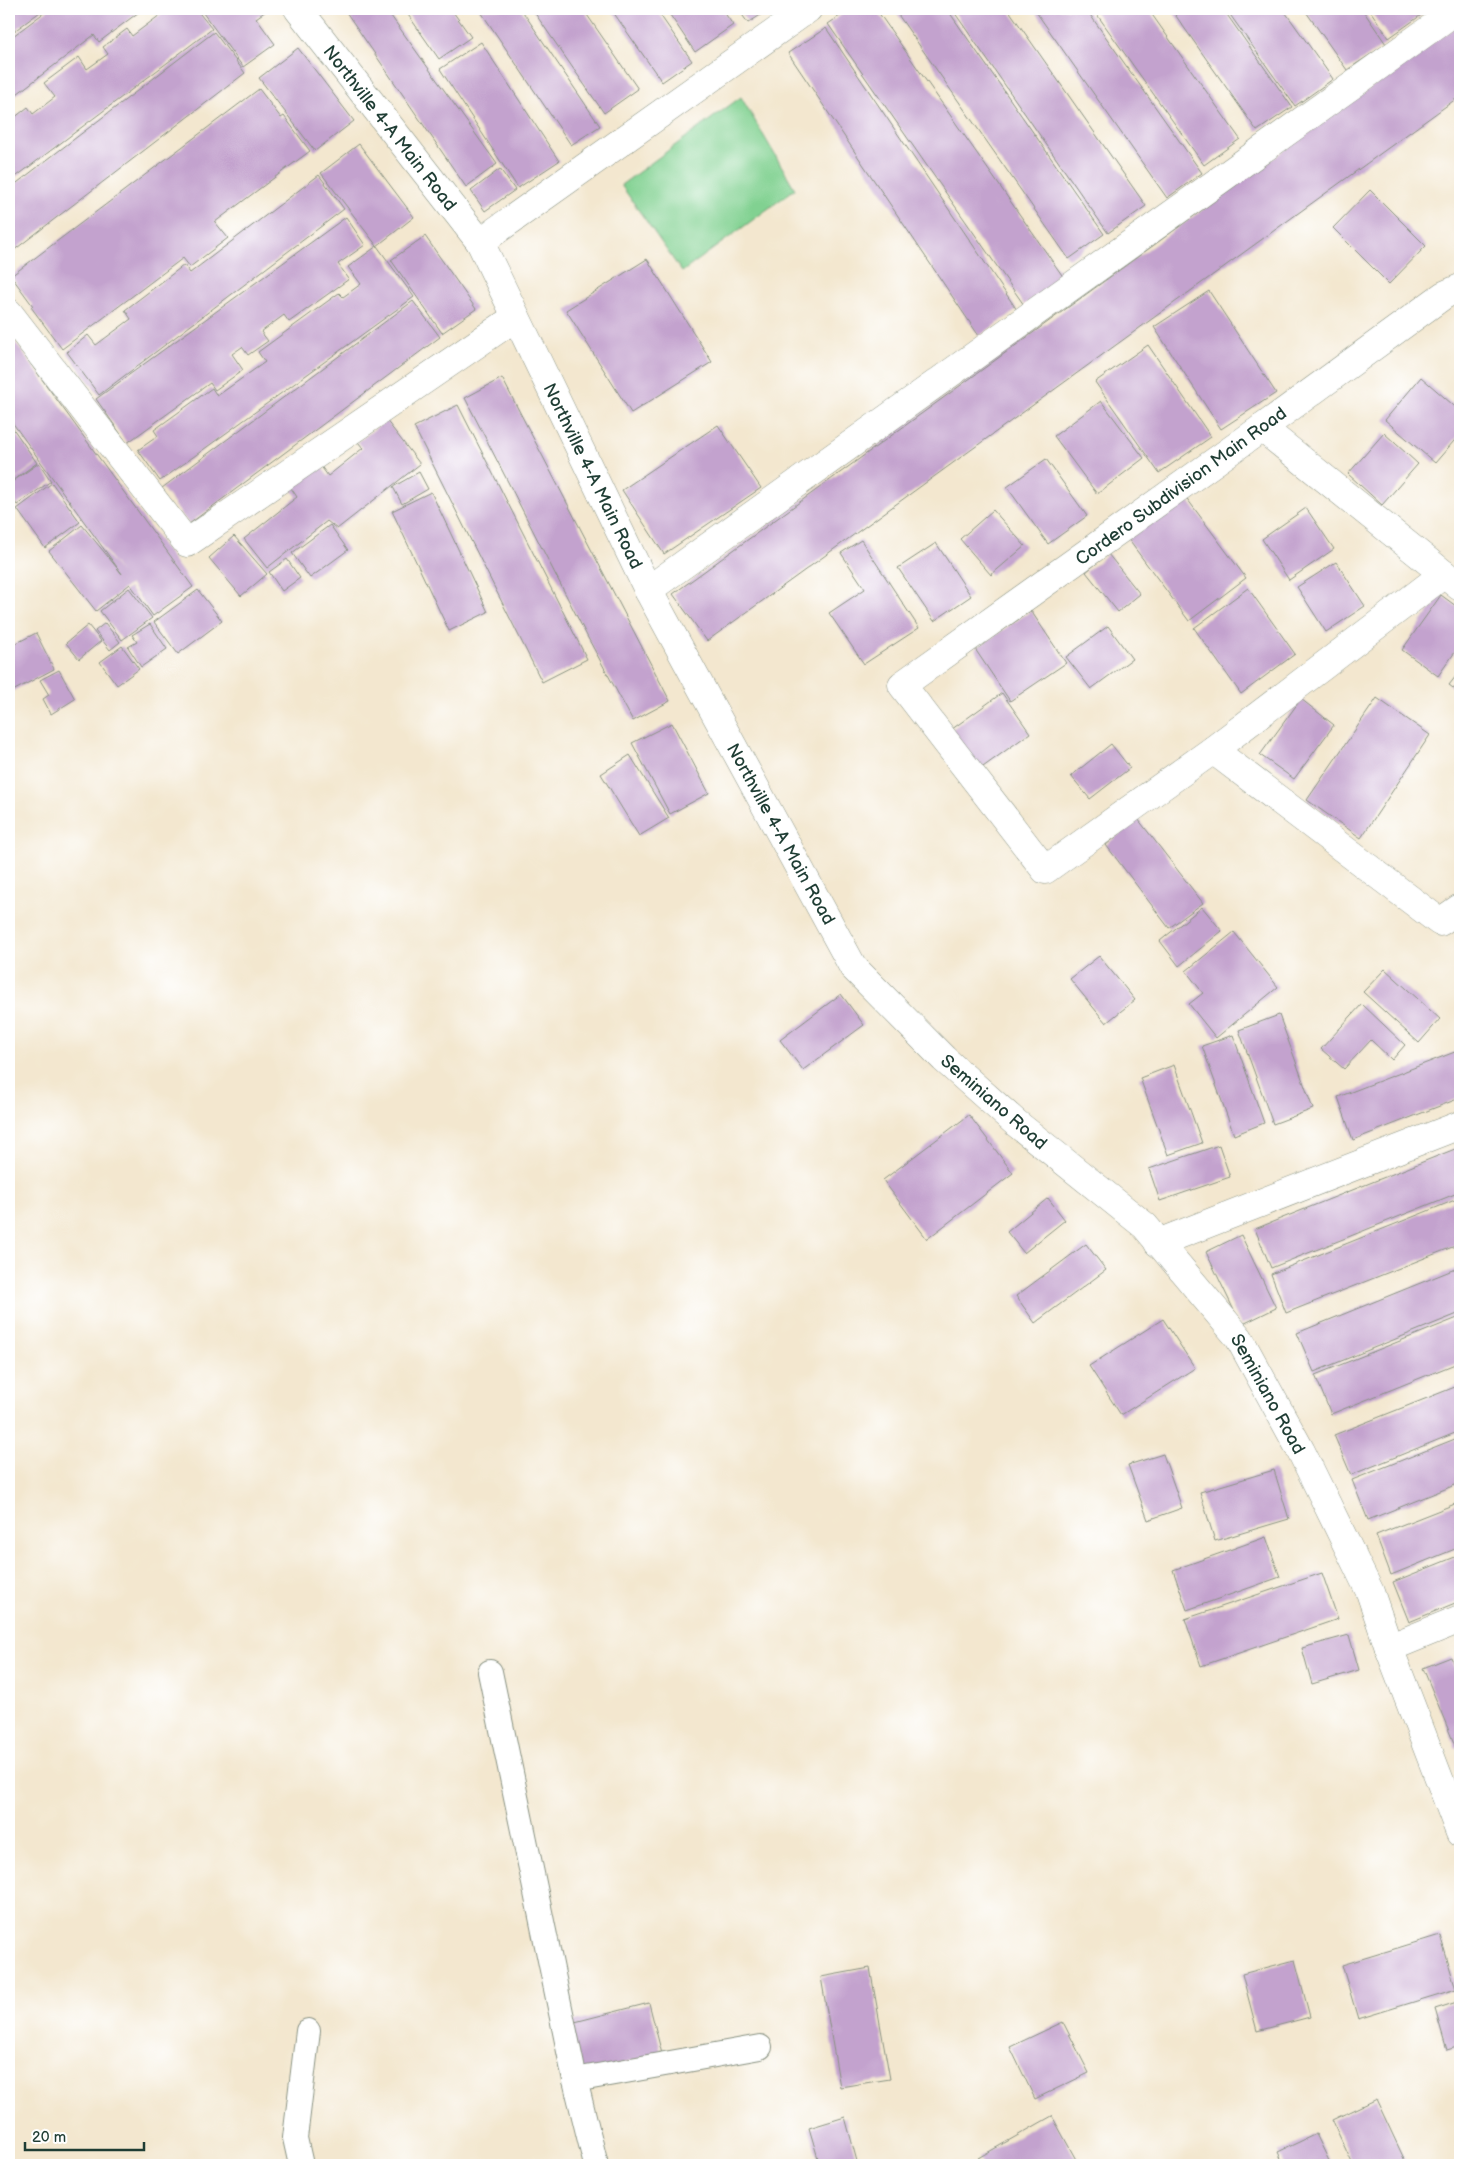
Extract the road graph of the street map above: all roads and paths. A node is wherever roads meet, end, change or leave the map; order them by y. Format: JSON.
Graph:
{"nodes":[{"id":1,"x":298,"y":9,"type":"edge"},
{"id":2,"x":808,"y":9,"type":"edge"},
{"id":3,"x":1458,"y":9,"type":"edge"},
{"id":4,"x":480,"y":242,"type":"junction"},
{"id":5,"x":1460,"y":288,"type":"edge"},
{"id":6,"x":9,"y":313,"type":"edge"},
{"id":7,"x":516,"y":317,"type":"junction"},
{"id":8,"x":1262,"y":428,"type":"junction"},
{"id":9,"x":1452,"y":581,"type":"edge"},
{"id":10,"x":648,"y":590,"type":"junction"},
{"id":11,"x":1213,"y":750,"type":"junction"},
{"id":12,"x":1460,"y":908,"type":"edge"},
{"id":13,"x":854,"y":967,"type":"joint"},
{"id":14,"x":1460,"y":1125,"type":"edge"},
{"id":15,"x":1158,"y":1243,"type":"junction"},
{"id":16,"x":1460,"y":1619,"type":"edge"},
{"id":17,"x":1389,"y":1648,"type":"junction"},
{"id":18,"x":490,"y":1672,"type":"dead end"},
{"id":19,"x":1460,"y":1834,"type":"edge"},
{"id":20,"x":308,"y":2031,"type":"dead end"},
{"id":21,"x":760,"y":2047,"type":"dead end"},
{"id":22,"x":575,"y":2080,"type":"junction"},
{"id":23,"x":301,"y":2165,"type":"edge"},
{"id":24,"x":596,"y":2165,"type":"edge"}],
"edges":[{"from":1,"to":4,"type":"street","name":"Northville 4-A Main Road"},
{"from":2,"to":4,"type":"street"},
{"from":3,"to":10,"type":"street"},
{"from":4,"to":7,"type":"street","name":"Northville 4-A Main Road"},
{"from":5,"to":8,"type":"street","name":"Cordero Subdivision Main Road"},
{"from":6,"to":7,"type":"street"},
{"from":7,"to":10,"type":"street","name":"Northville 4-A Main Road"},
{"from":8,"to":9,"type":"street"},
{"from":8,"to":11,"type":"street","name":"Cordero Subdivision Main Road"},
{"from":9,"to":11,"type":"street"},
{"from":10,"to":13,"type":"street","name":"Northville 4-A Main Road"},
{"from":11,"to":12,"type":"street"},
{"from":13,"to":15,"type":"street","name":"Seminiano Road"},
{"from":14,"to":15,"type":"street"},
{"from":15,"to":17,"type":"street","name":"Seminiano Road"},
{"from":16,"to":17,"type":"street"},
{"from":17,"to":19,"type":"street","name":"Seminiano Road"},
{"from":18,"to":22,"type":"lane"},
{"from":20,"to":23,"type":"lane"},
{"from":21,"to":22,"type":"lane"},
{"from":22,"to":24,"type":"lane"}]}
